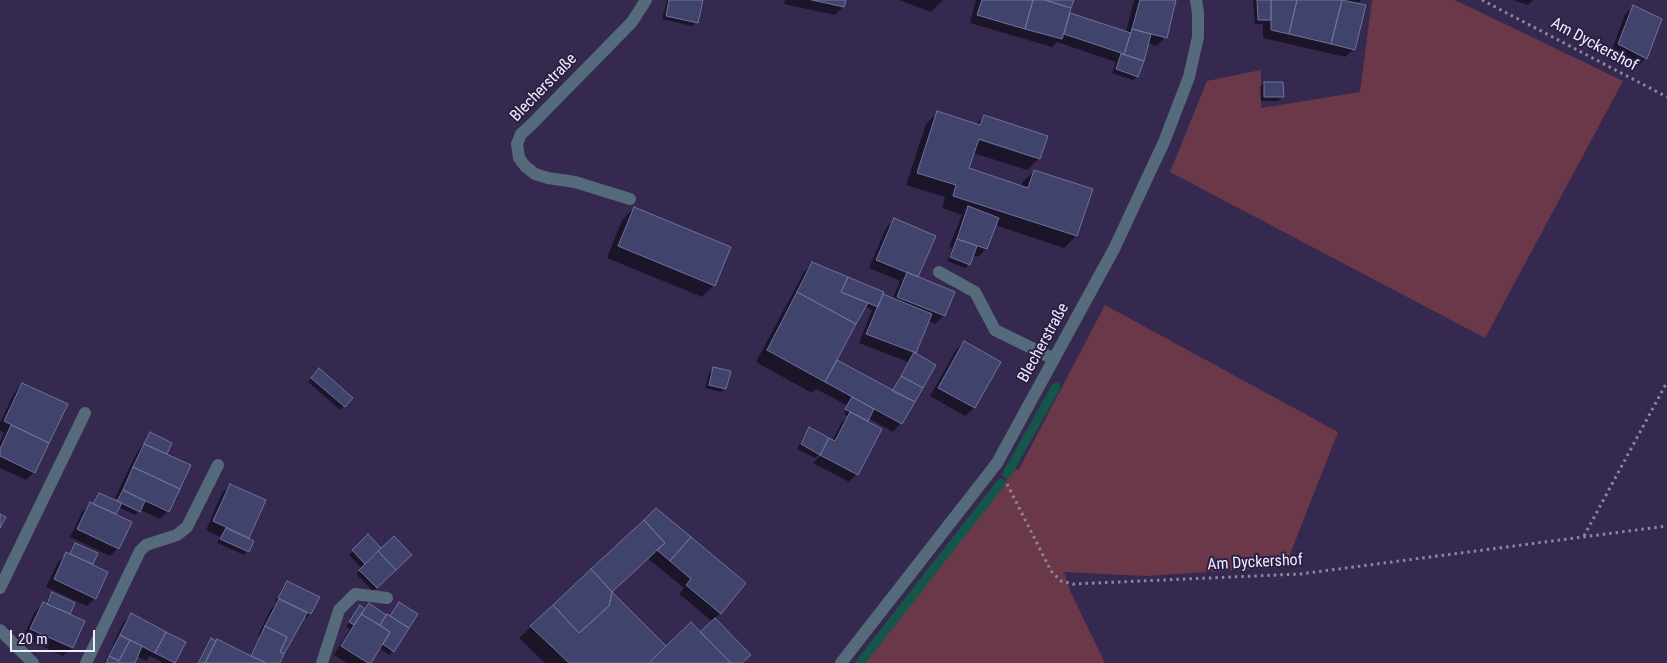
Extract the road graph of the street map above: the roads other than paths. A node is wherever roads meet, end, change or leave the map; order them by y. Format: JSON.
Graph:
{"nodes":[{"id":1,"x":646,"y":0,"type":"edge"},
{"id":2,"x":1196,"y":0,"type":"edge"},
{"id":3,"x":630,"y":198,"type":"dead end"},
{"id":4,"x":938,"y":272,"type":"dead end"},
{"id":5,"x":1054,"y":359,"type":"junction"},
{"id":6,"x":85,"y":413,"type":"dead end"},
{"id":7,"x":218,"y":465,"type":"dead end"},
{"id":8,"x":0,"y":588,"type":"edge"},
{"id":9,"x":387,"y":598,"type":"dead end"},
{"id":10,"x":0,"y":630,"type":"edge"},
{"id":11,"x":33,"y":663,"type":"edge"},
{"id":12,"x":86,"y":663,"type":"edge"},
{"id":13,"x":322,"y":663,"type":"edge"},
{"id":14,"x":841,"y":663,"type":"edge"}],
"edges":[{"from":1,"to":3,"type":"street","name":"Blecherstraße"},
{"from":2,"to":5,"type":"street","name":"Blecherstraße"},
{"from":4,"to":5,"type":"street"},
{"from":5,"to":14,"type":"street","name":"Blecherstraße"},
{"from":6,"to":8,"type":"street"},
{"from":7,"to":12,"type":"street"},
{"from":9,"to":13,"type":"street"},
{"from":10,"to":11,"type":"street"}]}
